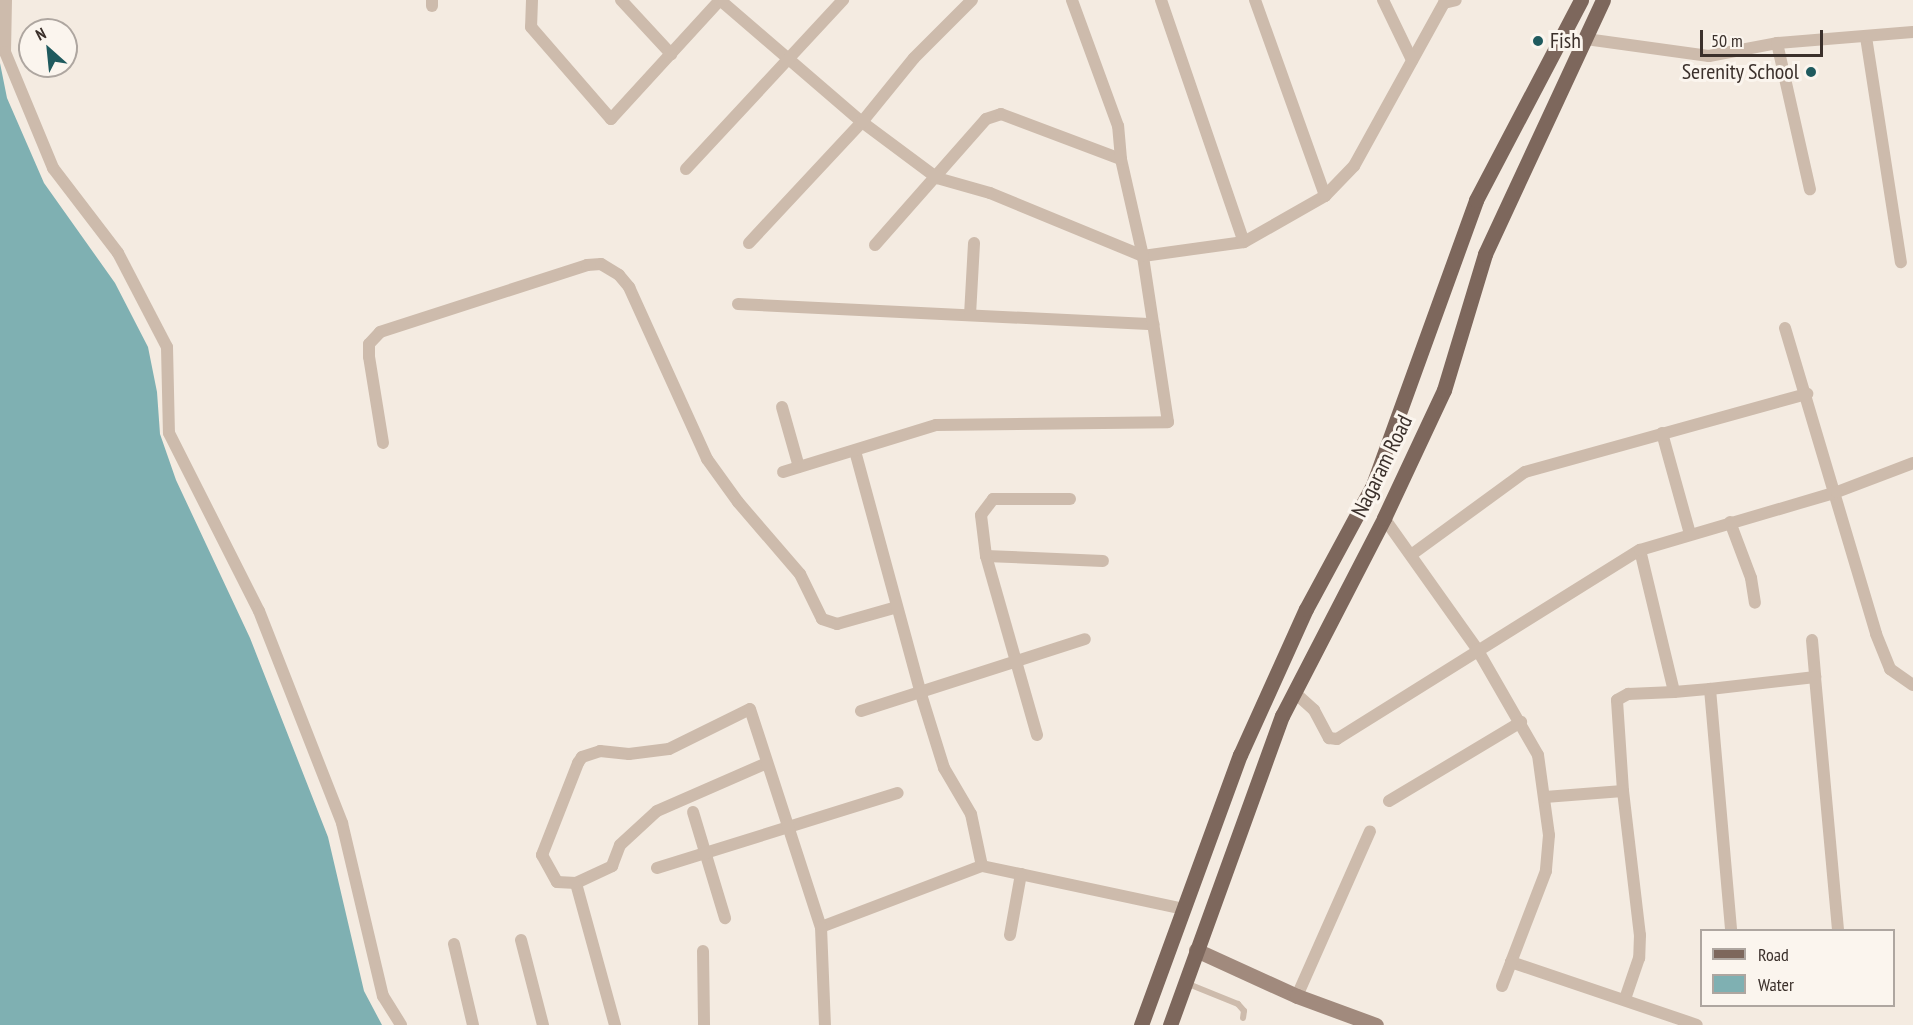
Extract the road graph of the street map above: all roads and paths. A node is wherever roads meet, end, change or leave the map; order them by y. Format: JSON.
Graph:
{"nodes":[{"id":1,"x":6,"y":0,"type":"edge"},
{"id":2,"x":532,"y":0,"type":"edge"},
{"id":3,"x":621,"y":0,"type":"edge"},
{"id":4,"x":720,"y":0,"type":"edge"},
{"id":5,"x":843,"y":0,"type":"edge"},
{"id":6,"x":972,"y":0,"type":"edge"},
{"id":7,"x":1072,"y":0,"type":"edge"},
{"id":8,"x":1161,"y":0,"type":"edge"},
{"id":9,"x":1255,"y":0,"type":"edge"},
{"id":10,"x":1383,"y":0,"type":"edge"},
{"id":11,"x":1456,"y":0,"type":"edge"},
{"id":12,"x":1581,"y":0,"type":"edge"},
{"id":13,"x":1603,"y":0,"type":"edge"},
{"id":14,"x":1913,"y":32,"type":"edge"},
{"id":15,"x":1866,"y":37,"type":"junction"},
{"id":16,"x":1586,"y":39,"type":"junction"},
{"id":17,"x":1777,"y":43,"type":"junction"},
{"id":18,"x":671,"y":54,"type":"junction"},
{"id":19,"x":786,"y":60,"type":"junction"},
{"id":20,"x":1412,"y":60,"type":"junction"},
{"id":21,"x":1534,"y":93,"type":"junction"},
{"id":22,"x":1554,"y":103,"type":"junction"},
{"id":23,"x":862,"y":122,"type":"junction"},
{"id":24,"x":1120,"y":159,"type":"junction"},
{"id":25,"x":686,"y":169,"type":"dead end"},
{"id":26,"x":937,"y":178,"type":"junction"},
{"id":27,"x":1810,"y":189,"type":"dead end"},
{"id":28,"x":1325,"y":196,"type":"junction"},
{"id":29,"x":1244,"y":242,"type":"junction"},
{"id":30,"x":749,"y":243,"type":"dead end"},
{"id":31,"x":974,"y":243,"type":"dead end"},
{"id":32,"x":874,"y":245,"type":"dead end"},
{"id":33,"x":1143,"y":256,"type":"junction"},
{"id":34,"x":1901,"y":262,"type":"dead end"},
{"id":35,"x":738,"y":303,"type":"dead end"},
{"id":36,"x":970,"y":315,"type":"junction"},
{"id":37,"x":1154,"y":324,"type":"junction"},
{"id":38,"x":1785,"y":328,"type":"dead end"},
{"id":39,"x":1807,"y":394,"type":"junction"},
{"id":40,"x":782,"y":407,"type":"dead end"},
{"id":41,"x":1662,"y":433,"type":"junction"},
{"id":42,"x":382,"y":443,"type":"dead end"},
{"id":43,"x":855,"y":451,"type":"junction"},
{"id":44,"x":1913,"y":463,"type":"edge"},
{"id":45,"x":799,"y":467,"type":"junction"},
{"id":46,"x":783,"y":472,"type":"dead end"},
{"id":47,"x":1837,"y":492,"type":"junction"},
{"id":48,"x":1070,"y":499,"type":"dead end"},
{"id":49,"x":1384,"y":518,"type":"junction"},
{"id":50,"x":1730,"y":522,"type":"junction"},
{"id":51,"x":1690,"y":534,"type":"junction"},
{"id":52,"x":1640,"y":550,"type":"junction"},
{"id":53,"x":1412,"y":555,"type":"junction"},
{"id":54,"x":986,"y":556,"type":"junction"},
{"id":55,"x":1103,"y":561,"type":"dead end"},
{"id":56,"x":1755,"y":603,"type":"dead end"},
{"id":57,"x":897,"y":607,"type":"junction"},
{"id":58,"x":1085,"y":639,"type":"dead end"},
{"id":59,"x":1812,"y":640,"type":"dead end"},
{"id":60,"x":1477,"y":649,"type":"junction"},
{"id":61,"x":1014,"y":660,"type":"junction"},
{"id":62,"x":1815,"y":677,"type":"junction"},
{"id":63,"x":1913,"y":685,"type":"edge"},
{"id":64,"x":1710,"y":689,"type":"junction"},
{"id":65,"x":920,"y":691,"type":"junction"},
{"id":66,"x":1294,"y":692,"type":"junction"},
{"id":67,"x":1674,"y":692,"type":"junction"},
{"id":68,"x":861,"y":711,"type":"dead end"},
{"id":69,"x":1521,"y":722,"type":"junction"},
{"id":70,"x":1037,"y":735,"type":"dead end"},
{"id":71,"x":767,"y":763,"type":"junction"},
{"id":72,"x":1623,"y":791,"type":"junction"},
{"id":73,"x":898,"y":793,"type":"dead end"},
{"id":74,"x":1545,"y":797,"type":"junction"},
{"id":75,"x":1389,"y":801,"type":"dead end"},
{"id":76,"x":693,"y":812,"type":"dead end"},
{"id":77,"x":788,"y":827,"type":"junction"},
{"id":78,"x":1370,"y":831,"type":"dead end"},
{"id":79,"x":705,"y":852,"type":"junction"},
{"id":80,"x":982,"y":866,"type":"junction"},
{"id":81,"x":657,"y":868,"type":"dead end"},
{"id":82,"x":1021,"y":874,"type":"junction"},
{"id":83,"x":576,"y":883,"type":"junction"},
{"id":84,"x":1184,"y":909,"type":"junction"},
{"id":85,"x":725,"y":918,"type":"dead end"},
{"id":86,"x":821,"y":927,"type":"junction"},
{"id":87,"x":1731,"y":929,"type":"edge"},
{"id":88,"x":1838,"y":929,"type":"edge"},
{"id":89,"x":1010,"y":935,"type":"dead end"},
{"id":90,"x":521,"y":940,"type":"dead end"},
{"id":91,"x":454,"y":944,"type":"dead end"},
{"id":92,"x":1196,"y":950,"type":"junction"},
{"id":93,"x":703,"y":951,"type":"dead end"},
{"id":94,"x":1511,"y":962,"type":"junction"},
{"id":95,"x":1185,"y":982,"type":"junction"},
{"id":96,"x":1502,"y":986,"type":"dead end"},
{"id":97,"x":1297,"y":996,"type":"junction"},
{"id":98,"x":1625,"y":999,"type":"junction"},
{"id":99,"x":1243,"y":1018,"type":"dead end"},
{"id":100,"x":401,"y":1025,"type":"edge"},
{"id":101,"x":473,"y":1025,"type":"edge"},
{"id":102,"x":543,"y":1025,"type":"edge"},
{"id":103,"x":615,"y":1025,"type":"edge"},
{"id":104,"x":704,"y":1025,"type":"edge"},
{"id":105,"x":825,"y":1025,"type":"edge"},
{"id":106,"x":1141,"y":1025,"type":"edge"},
{"id":107,"x":1170,"y":1025,"type":"edge"},
{"id":108,"x":1376,"y":1025,"type":"edge"},
{"id":109,"x":1697,"y":1025,"type":"edge"}],
"edges":[{"from":1,"to":100,"type":"street"},
{"from":2,"to":18,"type":"street"},
{"from":3,"to":18,"type":"street"},
{"from":4,"to":18,"type":"street"},
{"from":4,"to":19,"type":"street"},
{"from":5,"to":19,"type":"street"},
{"from":6,"to":23,"type":"street"},
{"from":7,"to":24,"type":"street"},
{"from":8,"to":29,"type":"street"},
{"from":9,"to":28,"type":"street"},
{"from":10,"to":20,"type":"street"},
{"from":11,"to":20,"type":"street"},
{"from":12,"to":21,"type":"main road","name":"Nagaram Road"},
{"from":13,"to":16,"type":"main road","name":"Nagaram Road"},
{"from":14,"to":15,"type":"street"},
{"from":15,"to":17,"type":"street"},
{"from":15,"to":34,"type":"street"},
{"from":16,"to":17,"type":"street"},
{"from":16,"to":22,"type":"main road","name":"Nagaram Road"},
{"from":17,"to":27,"type":"street"},
{"from":19,"to":23,"type":"street"},
{"from":19,"to":25,"type":"street"},
{"from":20,"to":28,"type":"street"},
{"from":21,"to":22,"type":"main road"},
{"from":21,"to":84,"type":"main road","name":"Nagaram Road"},
{"from":22,"to":49,"type":"main road","name":"Nagaram Road"},
{"from":23,"to":26,"type":"street"},
{"from":23,"to":30,"type":"street"},
{"from":24,"to":26,"type":"street"},
{"from":24,"to":33,"type":"street"},
{"from":26,"to":32,"type":"street"},
{"from":26,"to":33,"type":"street"},
{"from":28,"to":29,"type":"street"},
{"from":29,"to":33,"type":"street"},
{"from":31,"to":36,"type":"street"},
{"from":33,"to":37,"type":"street"},
{"from":35,"to":36,"type":"street"},
{"from":36,"to":37,"type":"street"},
{"from":37,"to":43,"type":"street"},
{"from":38,"to":39,"type":"street"},
{"from":39,"to":41,"type":"street"},
{"from":39,"to":47,"type":"street"},
{"from":40,"to":45,"type":"street"},
{"from":41,"to":51,"type":"street"},
{"from":41,"to":53,"type":"street"},
{"from":42,"to":57,"type":"street"},
{"from":43,"to":45,"type":"street"},
{"from":43,"to":57,"type":"street"},
{"from":44,"to":47,"type":"street"},
{"from":45,"to":46,"type":"street"},
{"from":47,"to":50,"type":"street"},
{"from":47,"to":63,"type":"street"},
{"from":48,"to":54,"type":"street"},
{"from":49,"to":53,"type":"street"},
{"from":49,"to":66,"type":"main road","name":"Nagaram Road"},
{"from":50,"to":51,"type":"street"},
{"from":50,"to":56,"type":"street"},
{"from":51,"to":52,"type":"street"},
{"from":52,"to":60,"type":"street"},
{"from":52,"to":67,"type":"street"},
{"from":53,"to":60,"type":"street"},
{"from":54,"to":55,"type":"street"},
{"from":54,"to":61,"type":"street"},
{"from":57,"to":65,"type":"street"},
{"from":58,"to":61,"type":"street"},
{"from":59,"to":62,"type":"street"},
{"from":60,"to":66,"type":"street"},
{"from":60,"to":69,"type":"street"},
{"from":61,"to":65,"type":"street"},
{"from":61,"to":70,"type":"street"},
{"from":62,"to":64,"type":"street"},
{"from":62,"to":88,"type":"street"},
{"from":64,"to":67,"type":"street"},
{"from":64,"to":87,"type":"street"},
{"from":65,"to":68,"type":"street"},
{"from":65,"to":80,"type":"street"},
{"from":66,"to":92,"type":"main road","name":"Nagaram Road"},
{"from":67,"to":72,"type":"street"},
{"from":69,"to":74,"type":"street"},
{"from":69,"to":75,"type":"street"},
{"from":71,"to":77,"type":"street"},
{"from":71,"to":83,"type":"street"},
{"from":71,"to":83,"type":"street"},
{"from":72,"to":74,"type":"street"},
{"from":72,"to":98,"type":"street"},
{"from":73,"to":77,"type":"street"},
{"from":74,"to":94,"type":"street"},
{"from":76,"to":79,"type":"street"},
{"from":77,"to":79,"type":"street"},
{"from":77,"to":86,"type":"street"},
{"from":78,"to":97,"type":"street"},
{"from":79,"to":81,"type":"street"},
{"from":79,"to":85,"type":"street"},
{"from":80,"to":82,"type":"street"},
{"from":80,"to":86,"type":"street"},
{"from":82,"to":84,"type":"street"},
{"from":82,"to":89,"type":"street"},
{"from":83,"to":103,"type":"street"},
{"from":84,"to":106,"type":"main road","name":"Nagaram Road"},
{"from":86,"to":105,"type":"street"},
{"from":90,"to":102,"type":"street"},
{"from":91,"to":101,"type":"street"},
{"from":92,"to":95,"type":"main road","name":"Nagaram Road"},
{"from":92,"to":97,"type":"street"},
{"from":93,"to":104,"type":"street"},
{"from":94,"to":96,"type":"street"},
{"from":94,"to":98,"type":"street"},
{"from":95,"to":99,"type":"lane"},
{"from":95,"to":107,"type":"main road","name":"Nagaram Road"},
{"from":97,"to":108,"type":"street"},
{"from":98,"to":109,"type":"street"}]}
